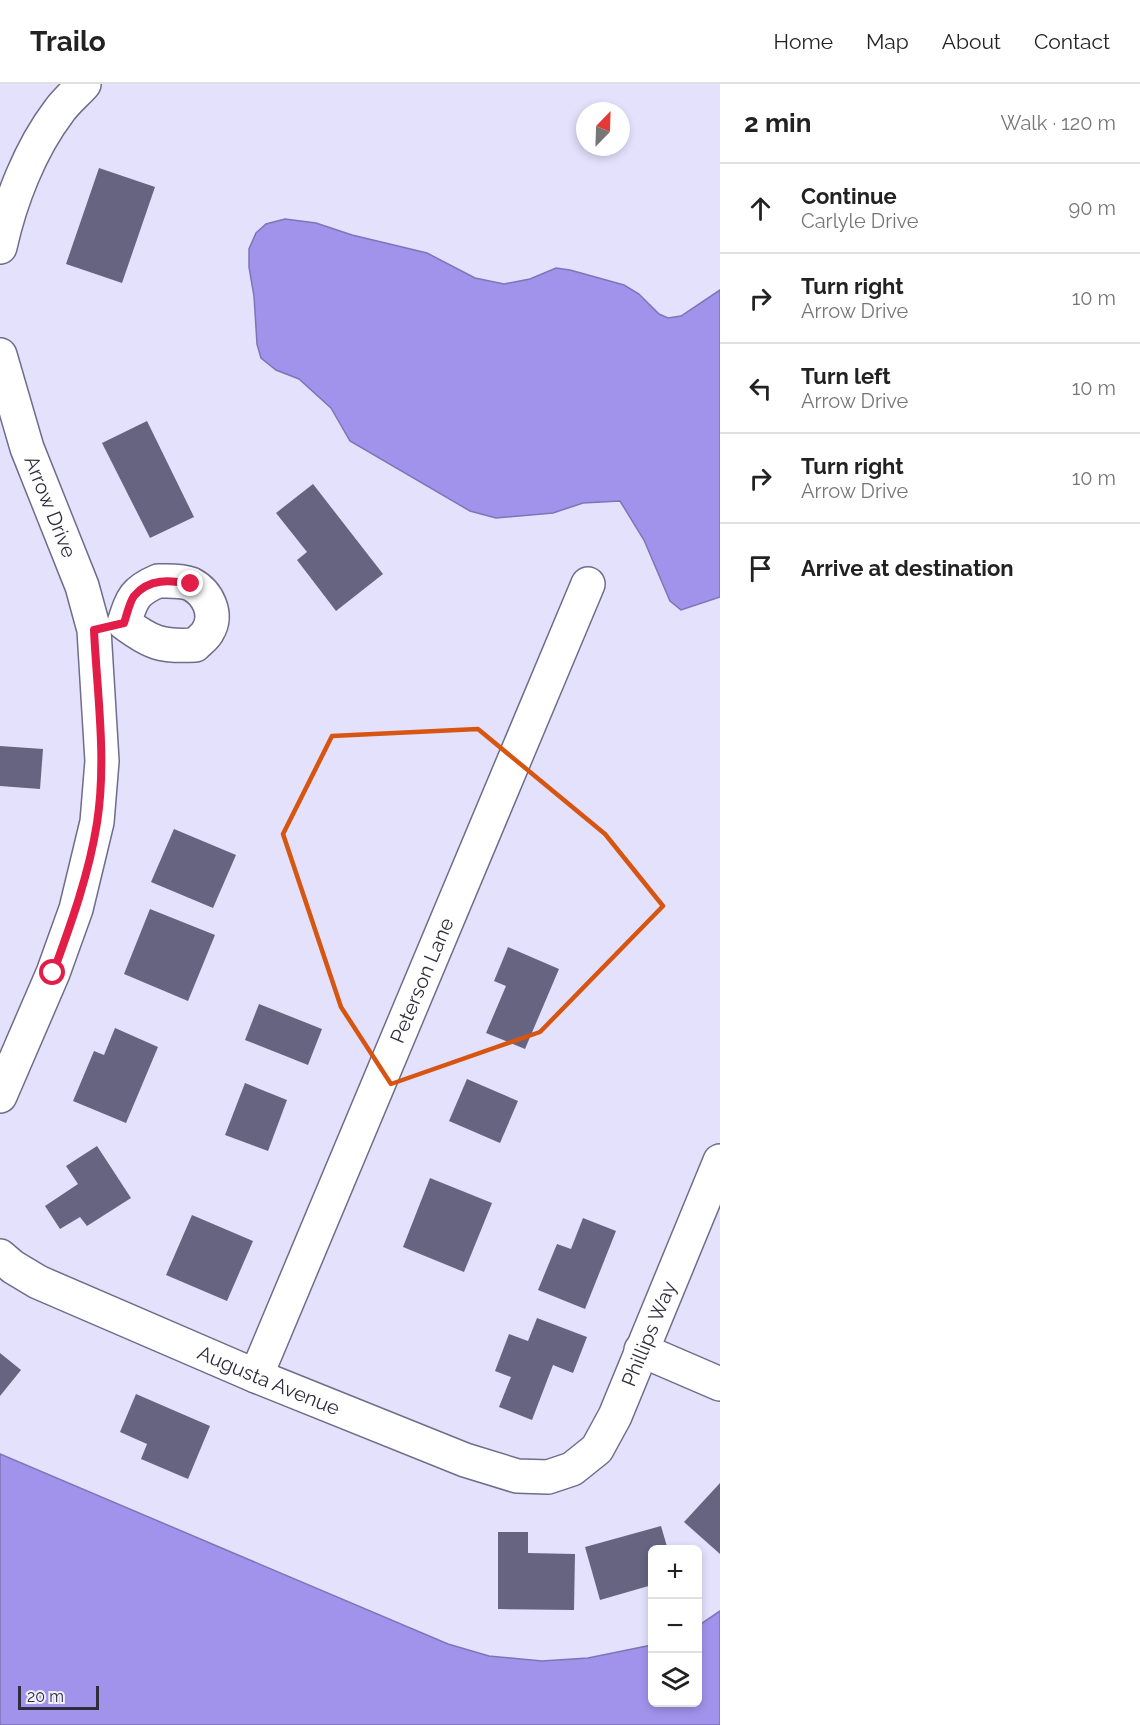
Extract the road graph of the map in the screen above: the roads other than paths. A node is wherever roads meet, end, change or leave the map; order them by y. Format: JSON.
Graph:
{"nodes":[{"id":1,"x":84,"y":84,"type":"edge"},
{"id":2,"x":0,"y":247,"type":"edge"},
{"id":3,"x":0,"y":355,"type":"edge"},
{"id":4,"x":588,"y":584,"type":"dead end"},
{"id":5,"x":0,"y":1096,"type":"edge"},
{"id":6,"x":720,"y":1161,"type":"edge"},
{"id":7,"x":0,"y":1256,"type":"edge"},
{"id":8,"x":641,"y":1350,"type":"junction"},
{"id":9,"x":256,"y":1376,"type":"junction"},
{"id":10,"x":720,"y":1384,"type":"edge"},
{"id":11,"x":548,"y":1477,"type":"joint"}],
"edges":[{"from":1,"to":2,"type":"street"},
{"from":3,"to":5,"type":"street","name":"Arrow Drive"},
{"from":4,"to":9,"type":"street","name":"Peterson Lane"},
{"from":6,"to":8,"type":"street","name":"Phillips Way"},
{"from":7,"to":9,"type":"street","name":"Augusta Avenue"},
{"from":8,"to":10,"type":"street"},
{"from":8,"to":11,"type":"street","name":"Phillips Way"},
{"from":9,"to":11,"type":"street","name":"Augusta Avenue"}]}
